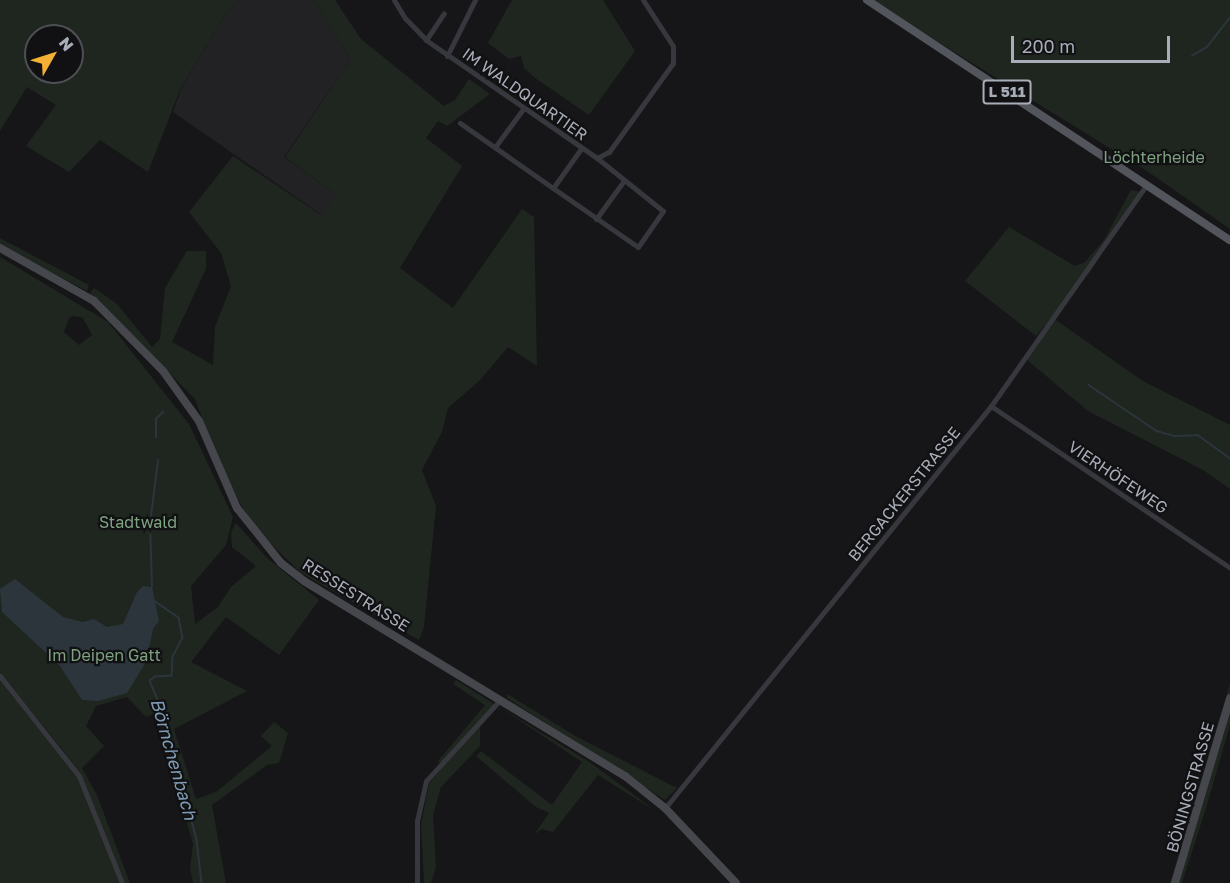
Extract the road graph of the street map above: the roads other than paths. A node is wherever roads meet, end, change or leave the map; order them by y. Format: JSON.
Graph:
{"nodes":[{"id":1,"x":394,"y":0,"type":"edge"},
{"id":2,"x":475,"y":0,"type":"edge"},
{"id":3,"x":644,"y":0,"type":"edge"},
{"id":4,"x":867,"y":0,"type":"edge"},
{"id":5,"x":444,"y":13,"type":"dead end"},
{"id":6,"x":426,"y":40,"type":"junction"},
{"id":7,"x":447,"y":56,"type":"junction"},
{"id":8,"x":523,"y":109,"type":"junction"},
{"id":9,"x":460,"y":123,"type":"dead end"},
{"id":10,"x":495,"y":147,"type":"junction"},
{"id":11,"x":580,"y":150,"type":"junction"},
{"id":12,"x":597,"y":158,"type":"junction"},
{"id":13,"x":623,"y":182,"type":"junction"},
{"id":14,"x":1147,"y":184,"type":"junction"},
{"id":15,"x":553,"y":188,"type":"junction"},
{"id":16,"x":596,"y":219,"type":"junction"},
{"id":17,"x":1230,"y":240,"type":"edge"},
{"id":18,"x":0,"y":248,"type":"edge"},
{"id":19,"x":991,"y":406,"type":"junction"},
{"id":20,"x":1230,"y":568,"type":"edge"},
{"id":21,"x":0,"y":676,"type":"edge"},
{"id":22,"x":1230,"y":698,"type":"edge"},
{"id":23,"x":500,"y":700,"type":"junction"},
{"id":24,"x":665,"y":808,"type":"junction"},
{"id":25,"x":122,"y":883,"type":"edge"},
{"id":26,"x":417,"y":883,"type":"edge"},
{"id":27,"x":736,"y":883,"type":"edge"},
{"id":28,"x":1175,"y":883,"type":"edge"}],
"edges":[{"from":1,"to":6,"type":"street"},
{"from":2,"to":7,"type":"street","name":"IM WALDQUARTIER"},
{"from":3,"to":12,"type":"street","name":"IM WALDQUARTIER"},
{"from":4,"to":14,"type":"main road","number":"L 511"},
{"from":5,"to":6,"type":"street"},
{"from":6,"to":7,"type":"street"},
{"from":7,"to":8,"type":"street","name":"IM WALDQUARTIER"},
{"from":8,"to":10,"type":"street"},
{"from":8,"to":11,"type":"street","name":"IM WALDQUARTIER"},
{"from":9,"to":10,"type":"street"},
{"from":10,"to":15,"type":"street"},
{"from":11,"to":12,"type":"street","name":"IM WALDQUARTIER"},
{"from":11,"to":15,"type":"street"},
{"from":12,"to":13,"type":"street"},
{"from":13,"to":16,"type":"street"},
{"from":13,"to":16,"type":"street"},
{"from":14,"to":17,"type":"main road","number":"L 511"},
{"from":14,"to":19,"type":"street","name":"BERGACKERSTRASSE"},
{"from":15,"to":16,"type":"street"},
{"from":18,"to":23,"type":"main road","name":"RESSESTRASSE"},
{"from":19,"to":20,"type":"street","name":"VIERHÖFEWEG"},
{"from":19,"to":24,"type":"street","name":"BERGACKERSTRASSE"},
{"from":21,"to":25,"type":"street"},
{"from":22,"to":28,"type":"main road","name":"BÖNINGSTRASSE"},
{"from":23,"to":24,"type":"main road","name":"RESSESTRASSE"},
{"from":23,"to":26,"type":"street"},
{"from":24,"to":27,"type":"main road","name":"RESSESTRASSE"}]}
